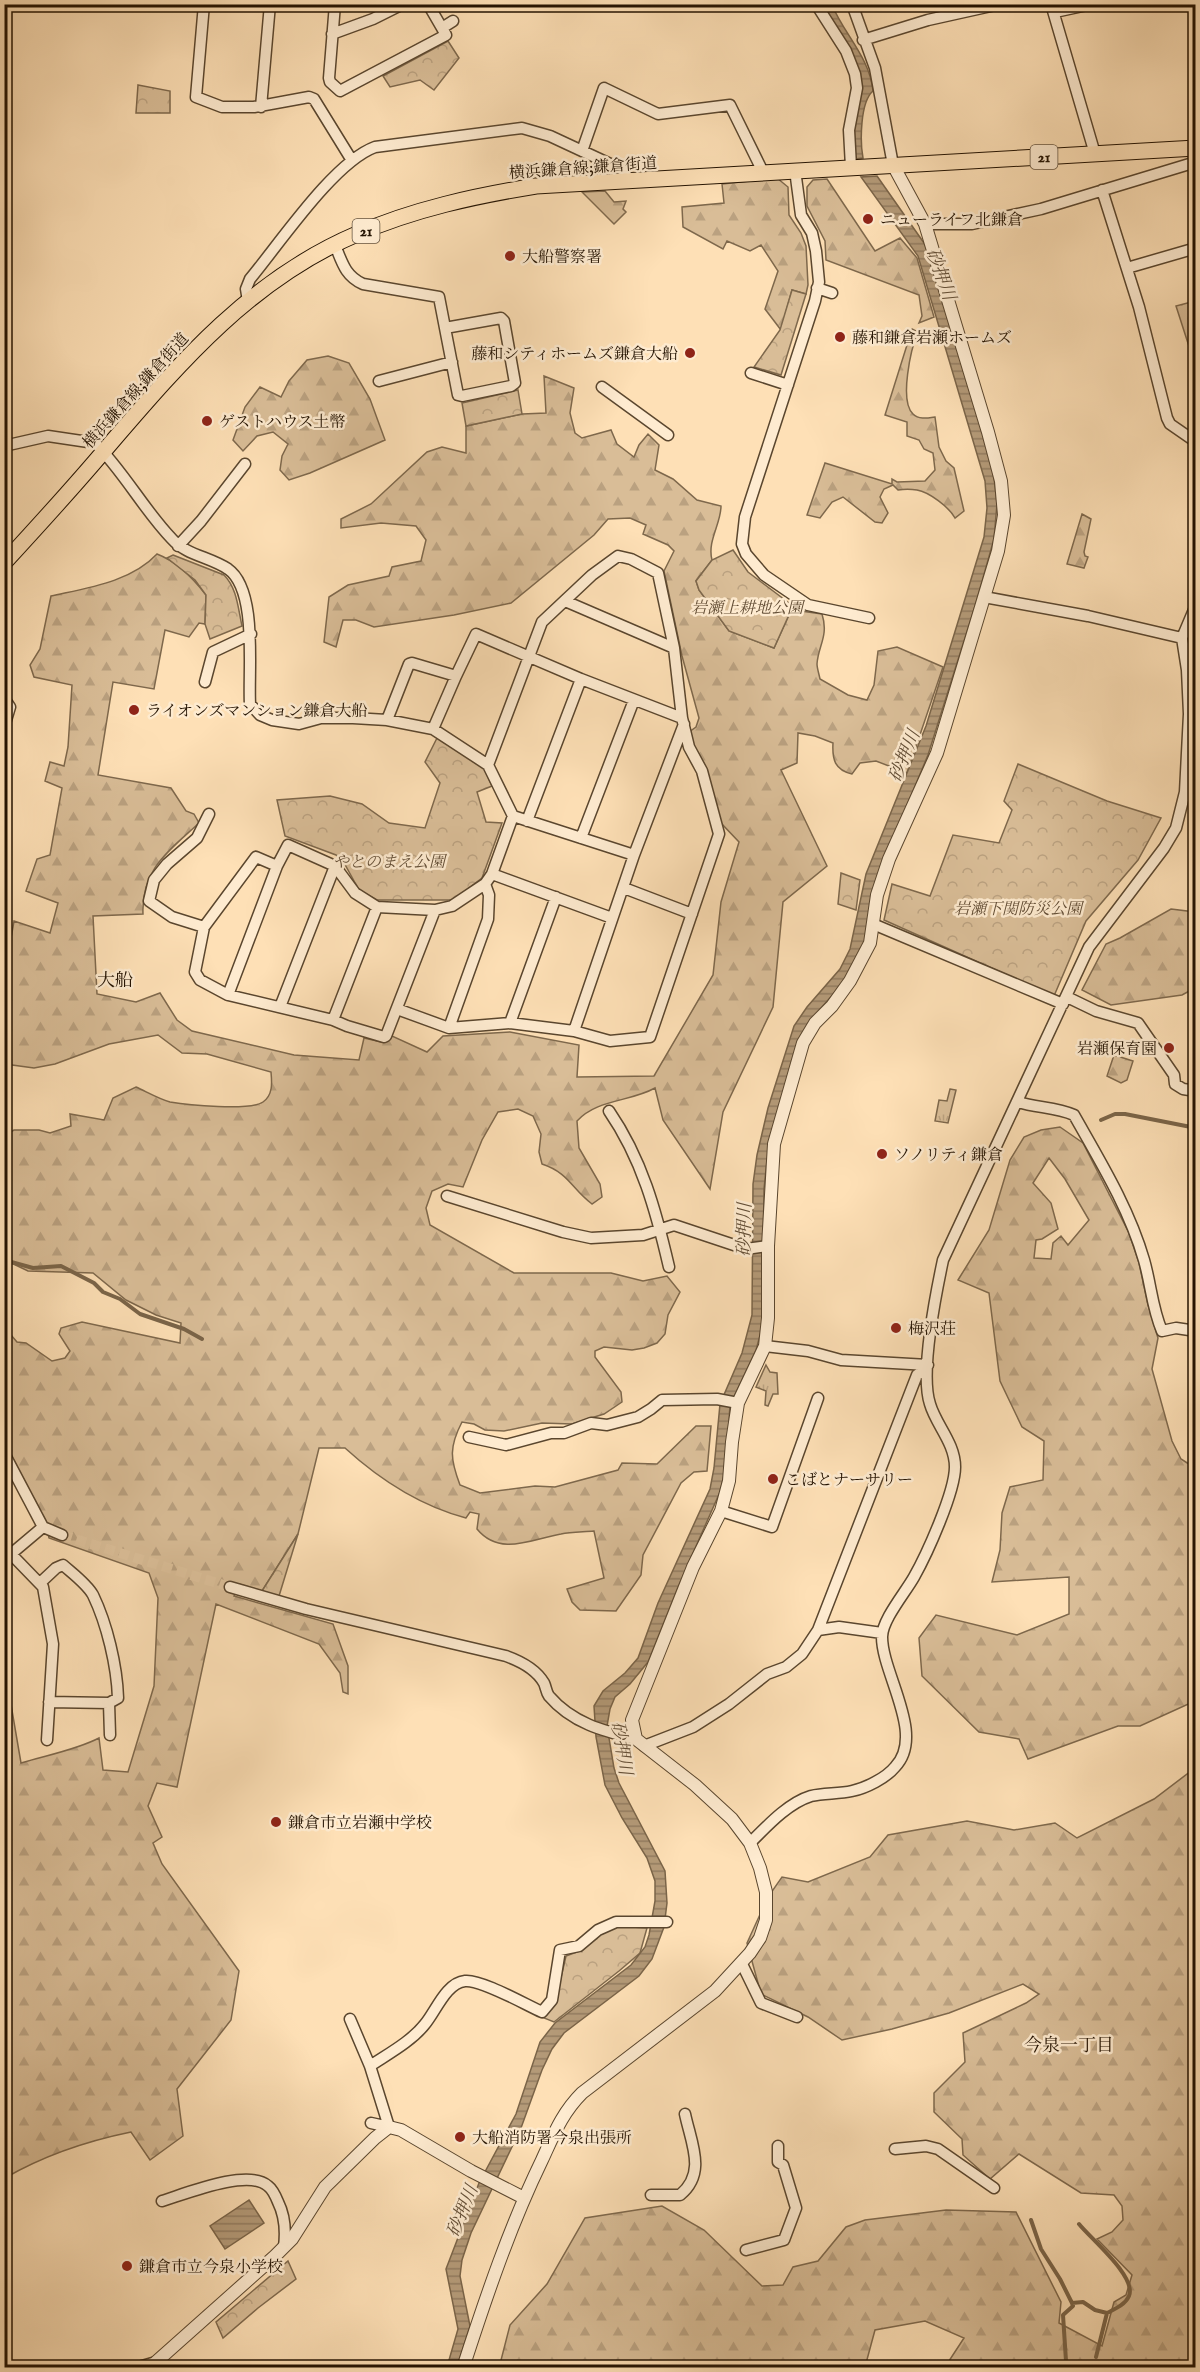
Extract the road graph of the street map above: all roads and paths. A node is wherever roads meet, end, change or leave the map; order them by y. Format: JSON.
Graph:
{"nodes":[{"id":1,"x":204,"y":4,"type":"edge"},
{"id":2,"x":270,"y":4,"type":"edge"},
{"id":3,"x":335,"y":4,"type":"edge"},
{"id":4,"x":403,"y":4,"type":"edge"},
{"id":5,"x":428,"y":4,"type":"edge"},
{"id":6,"x":816,"y":4,"type":"edge"},
{"id":7,"x":852,"y":4,"type":"edge"},
{"id":8,"x":1000,"y":4,"type":"edge"},
{"id":9,"x":1092,"y":4,"type":"edge"},
{"id":10,"x":1053,"y":8,"type":"edge"},
{"id":11,"x":453,"y":21,"type":"dead end"},
{"id":12,"x":442,"y":28,"type":"junction"},
{"id":13,"x":332,"y":34,"type":"junction"},
{"id":14,"x":864,"y":42,"type":"junction"},
{"id":15,"x":846,"y":51,"type":"junction"},
{"id":16,"x":261,"y":107,"type":"junction"},
{"id":17,"x":1196,"y":148,"type":"edge"},
{"id":18,"x":582,"y":152,"type":"junction"},
{"id":19,"x":1095,"y":154,"type":"junction"},
{"id":20,"x":351,"y":159,"type":"junction"},
{"id":21,"x":1196,"y":162,"type":"edge"},
{"id":22,"x":893,"y":165,"type":"junction"},
{"id":23,"x":853,"y":166,"type":"junction"},
{"id":24,"x":795,"y":170,"type":"junction"},
{"id":25,"x":763,"y":172,"type":"junction"},
{"id":26,"x":628,"y":181,"type":"junction"},
{"id":27,"x":1102,"y":190,"type":"junction"},
{"id":28,"x":926,"y":224,"type":"junction"},
{"id":29,"x":335,"y":245,"type":"junction"},
{"id":30,"x":1196,"y":248,"type":"edge"},
{"id":31,"x":1127,"y":268,"type":"junction"},
{"id":32,"x":817,"y":288,"type":"junction"},
{"id":33,"x":832,"y":293,"type":"dead end"},
{"id":34,"x":248,"y":301,"type":"junction"},
{"id":35,"x":445,"y":328,"type":"junction"},
{"id":36,"x":452,"y":362,"type":"junction"},
{"id":37,"x":751,"y":373,"type":"dead end"},
{"id":38,"x":379,"y":381,"type":"dead end"},
{"id":39,"x":788,"y":385,"type":"junction"},
{"id":40,"x":602,"y":387,"type":"dead end"},
{"id":41,"x":668,"y":435,"type":"dead end"},
{"id":42,"x":1196,"y":442,"type":"edge"},
{"id":43,"x":4,"y":446,"type":"edge"},
{"id":44,"x":103,"y":452,"type":"junction"},
{"id":45,"x":245,"y":464,"type":"dead end"},
{"id":46,"x":178,"y":546,"type":"junction"},
{"id":47,"x":4,"y":563,"type":"edge"},
{"id":48,"x":984,"y":597,"type":"junction"},
{"id":49,"x":565,"y":601,"type":"junction"},
{"id":50,"x":1196,"y":605,"type":"edge"},
{"id":51,"x":869,"y":618,"type":"dead end"},
{"id":52,"x":251,"y":634,"type":"junction"},
{"id":53,"x":1182,"y":638,"type":"junction"},
{"id":54,"x":675,"y":648,"type":"junction"},
{"id":55,"x":530,"y":657,"type":"junction"},
{"id":56,"x":456,"y":676,"type":"junction"},
{"id":57,"x":581,"y":679,"type":"junction"},
{"id":58,"x":205,"y":682,"type":"dead end"},
{"id":59,"x":4,"y":698,"type":"edge"},
{"id":60,"x":634,"y":700,"type":"junction"},
{"id":61,"x":387,"y":720,"type":"junction"},
{"id":62,"x":683,"y":721,"type":"junction"},
{"id":63,"x":4,"y":727,"type":"edge"},
{"id":64,"x":433,"y":729,"type":"junction"},
{"id":65,"x":488,"y":765,"type":"junction"},
{"id":66,"x":209,"y":814,"type":"dead end"},
{"id":67,"x":513,"y":816,"type":"junction"},
{"id":68,"x":526,"y":820,"type":"junction"},
{"id":69,"x":581,"y":838,"type":"junction"},
{"id":70,"x":634,"y":855,"type":"junction"},
{"id":71,"x":277,"y":866,"type":"junction"},
{"id":72,"x":335,"y":866,"type":"junction"},
{"id":73,"x":492,"y":874,"type":"junction"},
{"id":74,"x":485,"y":884,"type":"junction"},
{"id":75,"x":624,"y":888,"type":"junction"},
{"id":76,"x":556,"y":897,"type":"junction"},
{"id":77,"x":377,"y":907,"type":"junction"},
{"id":78,"x":435,"y":910,"type":"junction"},
{"id":79,"x":692,"y":914,"type":"junction"},
{"id":80,"x":612,"y":918,"type":"junction"},
{"id":81,"x":873,"y":924,"type":"junction"},
{"id":82,"x":204,"y":927,"type":"junction"},
{"id":83,"x":228,"y":995,"type":"junction"},
{"id":84,"x":1065,"y":1000,"type":"junction"},
{"id":85,"x":280,"y":1006,"type":"junction"},
{"id":86,"x":397,"y":1009,"type":"junction"},
{"id":87,"x":333,"y":1020,"type":"junction"},
{"id":88,"x":510,"y":1023,"type":"junction"},
{"id":89,"x":449,"y":1028,"type":"junction"},
{"id":90,"x":574,"y":1031,"type":"junction"},
{"id":91,"x":1196,"y":1090,"type":"edge"},
{"id":92,"x":1018,"y":1102,"type":"junction"},
{"id":93,"x":609,"y":1111,"type":"dead end"},
{"id":94,"x":447,"y":1196,"type":"dead end"},
{"id":95,"x":660,"y":1228,"type":"junction"},
{"id":96,"x":766,"y":1246,"type":"junction"},
{"id":97,"x":669,"y":1267,"type":"dead end"},
{"id":98,"x":1196,"y":1331,"type":"edge"},
{"id":99,"x":765,"y":1346,"type":"junction"},
{"id":100,"x":927,"y":1367,"type":"junction"},
{"id":101,"x":818,"y":1398,"type":"dead end"},
{"id":102,"x":736,"y":1402,"type":"junction"},
{"id":103,"x":469,"y":1437,"type":"dead end"},
{"id":104,"x":4,"y":1453,"type":"edge"},
{"id":105,"x":721,"y":1511,"type":"junction"},
{"id":106,"x":43,"y":1527,"type":"junction"},
{"id":107,"x":62,"y":1535,"type":"tunnel mouth"},
{"id":108,"x":40,"y":1583,"type":"junction"},
{"id":109,"x":230,"y":1587,"type":"tunnel mouth"},
{"id":110,"x":818,"y":1630,"type":"junction"},
{"id":111,"x":882,"y":1633,"type":"junction"},
{"id":112,"x":49,"y":1702,"type":"junction"},
{"id":113,"x":109,"y":1703,"type":"junction"},
{"id":114,"x":110,"y":1735,"type":"dead end"},
{"id":115,"x":47,"y":1740,"type":"dead end"},
{"id":116,"x":640,"y":1742,"type":"junction"},
{"id":117,"x":750,"y":1843,"type":"junction"},
{"id":118,"x":667,"y":1922,"type":"dead end"},
{"id":119,"x":742,"y":1964,"type":"junction"},
{"id":120,"x":797,"y":2017,"type":"dead end"},
{"id":121,"x":350,"y":2019,"type":"dead end"},
{"id":122,"x":370,"y":2066,"type":"junction"},
{"id":123,"x":685,"y":2114,"type":"dead end"},
{"id":124,"x":371,"y":2123,"type":"dead end"},
{"id":125,"x":389,"y":2127,"type":"junction"},
{"id":126,"x":778,"y":2146,"type":"dead end"},
{"id":127,"x":895,"y":2149,"type":"dead end"},
{"id":128,"x":994,"y":2187,"type":"dead end"},
{"id":129,"x":651,"y":2195,"type":"dead end"},
{"id":130,"x":524,"y":2198,"type":"junction"},
{"id":131,"x":162,"y":2201,"type":"dead end"},
{"id":132,"x":284,"y":2247,"type":"junction"},
{"id":133,"x":746,"y":2250,"type":"dead end"},
{"id":134,"x":157,"y":2365,"type":"edge"},
{"id":135,"x":135,"y":2367,"type":"edge"},
{"id":136,"x":463,"y":2367,"type":"edge"}],
"edges":[{"from":1,"to":16,"type":"street"},
{"from":2,"to":16,"type":"street"},
{"from":3,"to":13,"type":"street"},
{"from":4,"to":13,"type":"street"},
{"from":5,"to":12,"type":"street"},
{"from":6,"to":15,"type":"street"},
{"from":7,"to":14,"type":"street"},
{"from":8,"to":14,"type":"street"},
{"from":9,"to":10,"type":"street"},
{"from":10,"to":19,"type":"street"},
{"from":11,"to":12,"type":"street"},
{"from":12,"to":13,"type":"street"},
{"from":14,"to":15,"type":"street"},
{"from":14,"to":22,"type":"street"},
{"from":15,"to":23,"type":"street"},
{"from":16,"to":20,"type":"street"},
{"from":17,"to":19,"type":"main road","name":"横浜鎌倉線;鎌倉街道","number":"21"},
{"from":18,"to":20,"type":"street"},
{"from":18,"to":25,"type":"street"},
{"from":18,"to":26,"type":"street"},
{"from":19,"to":22,"type":"main road","name":"横浜鎌倉線;鎌倉街道","number":"21"},
{"from":20,"to":34,"type":"street"},
{"from":21,"to":27,"type":"street"},
{"from":22,"to":23,"type":"main road","name":"横浜鎌倉線;鎌倉街道","number":"21"},
{"from":22,"to":28,"type":"street"},
{"from":23,"to":24,"type":"main road","name":"横浜鎌倉線;鎌倉街道","number":"21"},
{"from":24,"to":25,"type":"main road","name":"横浜鎌倉線;鎌倉街道","number":"21"},
{"from":24,"to":32,"type":"street"},
{"from":25,"to":26,"type":"main road","name":"横浜鎌倉線;鎌倉街道","number":"21"},
{"from":26,"to":29,"type":"main road","name":"横浜鎌倉線;鎌倉街道","number":"21"},
{"from":27,"to":28,"type":"street"},
{"from":27,"to":31,"type":"street"},
{"from":28,"to":48,"type":"street"},
{"from":29,"to":34,"type":"main road","name":"横浜鎌倉線;鎌倉街道","number":"21"},
{"from":29,"to":35,"type":"street"},
{"from":30,"to":31,"type":"street"},
{"from":31,"to":42,"type":"street"},
{"from":32,"to":33,"type":"street"},
{"from":32,"to":39,"type":"street"},
{"from":34,"to":44,"type":"main road","name":"横浜鎌倉線;鎌倉街道","number":"21"},
{"from":35,"to":36,"type":"street"},
{"from":35,"to":36,"type":"street"},
{"from":36,"to":38,"type":"street"},
{"from":37,"to":39,"type":"street"},
{"from":39,"to":51,"type":"street"},
{"from":40,"to":41,"type":"street"},
{"from":43,"to":44,"type":"street"},
{"from":44,"to":46,"type":"street"},
{"from":44,"to":47,"type":"main road","name":"横浜鎌倉線;鎌倉街道","number":"21"},
{"from":45,"to":46,"type":"street"},
{"from":46,"to":52,"type":"street"},
{"from":48,"to":53,"type":"street"},
{"from":48,"to":81,"type":"street"},
{"from":49,"to":54,"type":"street"},
{"from":49,"to":54,"type":"street"},
{"from":49,"to":55,"type":"street"},
{"from":50,"to":53,"type":"street"},
{"from":52,"to":58,"type":"street"},
{"from":52,"to":61,"type":"street"},
{"from":53,"to":84,"type":"street"},
{"from":54,"to":62,"type":"street"},
{"from":55,"to":56,"type":"street"},
{"from":55,"to":57,"type":"street"},
{"from":55,"to":65,"type":"street"},
{"from":56,"to":61,"type":"street"},
{"from":56,"to":64,"type":"street"},
{"from":57,"to":60,"type":"street"},
{"from":57,"to":68,"type":"street"},
{"from":59,"to":63,"type":"street"},
{"from":60,"to":62,"type":"street"},
{"from":60,"to":69,"type":"street"},
{"from":61,"to":64,"type":"street"},
{"from":62,"to":70,"type":"street"},
{"from":62,"to":79,"type":"street"},
{"from":64,"to":65,"type":"street"},
{"from":65,"to":67,"type":"street"},
{"from":66,"to":82,"type":"street"},
{"from":67,"to":68,"type":"street"},
{"from":67,"to":73,"type":"street"},
{"from":68,"to":69,"type":"street"},
{"from":69,"to":70,"type":"street"},
{"from":70,"to":75,"type":"street"},
{"from":71,"to":72,"type":"street"},
{"from":71,"to":82,"type":"street"},
{"from":71,"to":83,"type":"street"},
{"from":72,"to":77,"type":"street"},
{"from":72,"to":85,"type":"street"},
{"from":73,"to":74,"type":"street"},
{"from":73,"to":76,"type":"street"},
{"from":74,"to":78,"type":"street"},
{"from":74,"to":89,"type":"street"},
{"from":75,"to":79,"type":"street"},
{"from":75,"to":80,"type":"street"},
{"from":76,"to":80,"type":"street"},
{"from":76,"to":88,"type":"street"},
{"from":77,"to":78,"type":"street"},
{"from":77,"to":87,"type":"street"},
{"from":78,"to":86,"type":"street"},
{"from":79,"to":90,"type":"street"},
{"from":80,"to":90,"type":"street"},
{"from":81,"to":84,"type":"street"},
{"from":81,"to":96,"type":"street"},
{"from":82,"to":83,"type":"street"},
{"from":83,"to":85,"type":"street"},
{"from":84,"to":91,"type":"street"},
{"from":84,"to":92,"type":"street"},
{"from":85,"to":87,"type":"street"},
{"from":86,"to":87,"type":"street"},
{"from":86,"to":89,"type":"street"},
{"from":88,"to":89,"type":"street"},
{"from":88,"to":90,"type":"street"},
{"from":92,"to":98,"type":"street"},
{"from":92,"to":100,"type":"street"},
{"from":93,"to":95,"type":"street"},
{"from":94,"to":95,"type":"street"},
{"from":95,"to":96,"type":"street"},
{"from":95,"to":97,"type":"street"},
{"from":96,"to":99,"type":"street"},
{"from":99,"to":100,"type":"street"},
{"from":99,"to":102,"type":"street"},
{"from":100,"to":110,"type":"street"},
{"from":100,"to":111,"type":"street"},
{"from":101,"to":105,"type":"street"},
{"from":102,"to":103,"type":"street"},
{"from":102,"to":105,"type":"street"},
{"from":104,"to":106,"type":"street"},
{"from":105,"to":116,"type":"street"},
{"from":106,"to":107,"type":"street"},
{"from":106,"to":108,"type":"street"},
{"from":108,"to":112,"type":"street"},
{"from":108,"to":113,"type":"street"},
{"from":109,"to":116,"type":"street"},
{"from":110,"to":111,"type":"street"},
{"from":110,"to":116,"type":"street"},
{"from":111,"to":117,"type":"street"},
{"from":112,"to":113,"type":"street"},
{"from":112,"to":115,"type":"street"},
{"from":113,"to":114,"type":"street"},
{"from":116,"to":117,"type":"street"},
{"from":117,"to":119,"type":"street"},
{"from":118,"to":122,"type":"street"},
{"from":119,"to":120,"type":"street"},
{"from":119,"to":130,"type":"street"},
{"from":121,"to":122,"type":"street"},
{"from":122,"to":125,"type":"street"},
{"from":123,"to":129,"type":"street"},
{"from":124,"to":125,"type":"street"},
{"from":125,"to":130,"type":"street"},
{"from":125,"to":132,"type":"street"},
{"from":126,"to":133,"type":"street"},
{"from":127,"to":128,"type":"street"},
{"from":130,"to":136,"type":"street"},
{"from":131,"to":132,"type":"street"},
{"from":132,"to":134,"type":"street"},
{"from":134,"to":135,"type":"street"}]}
